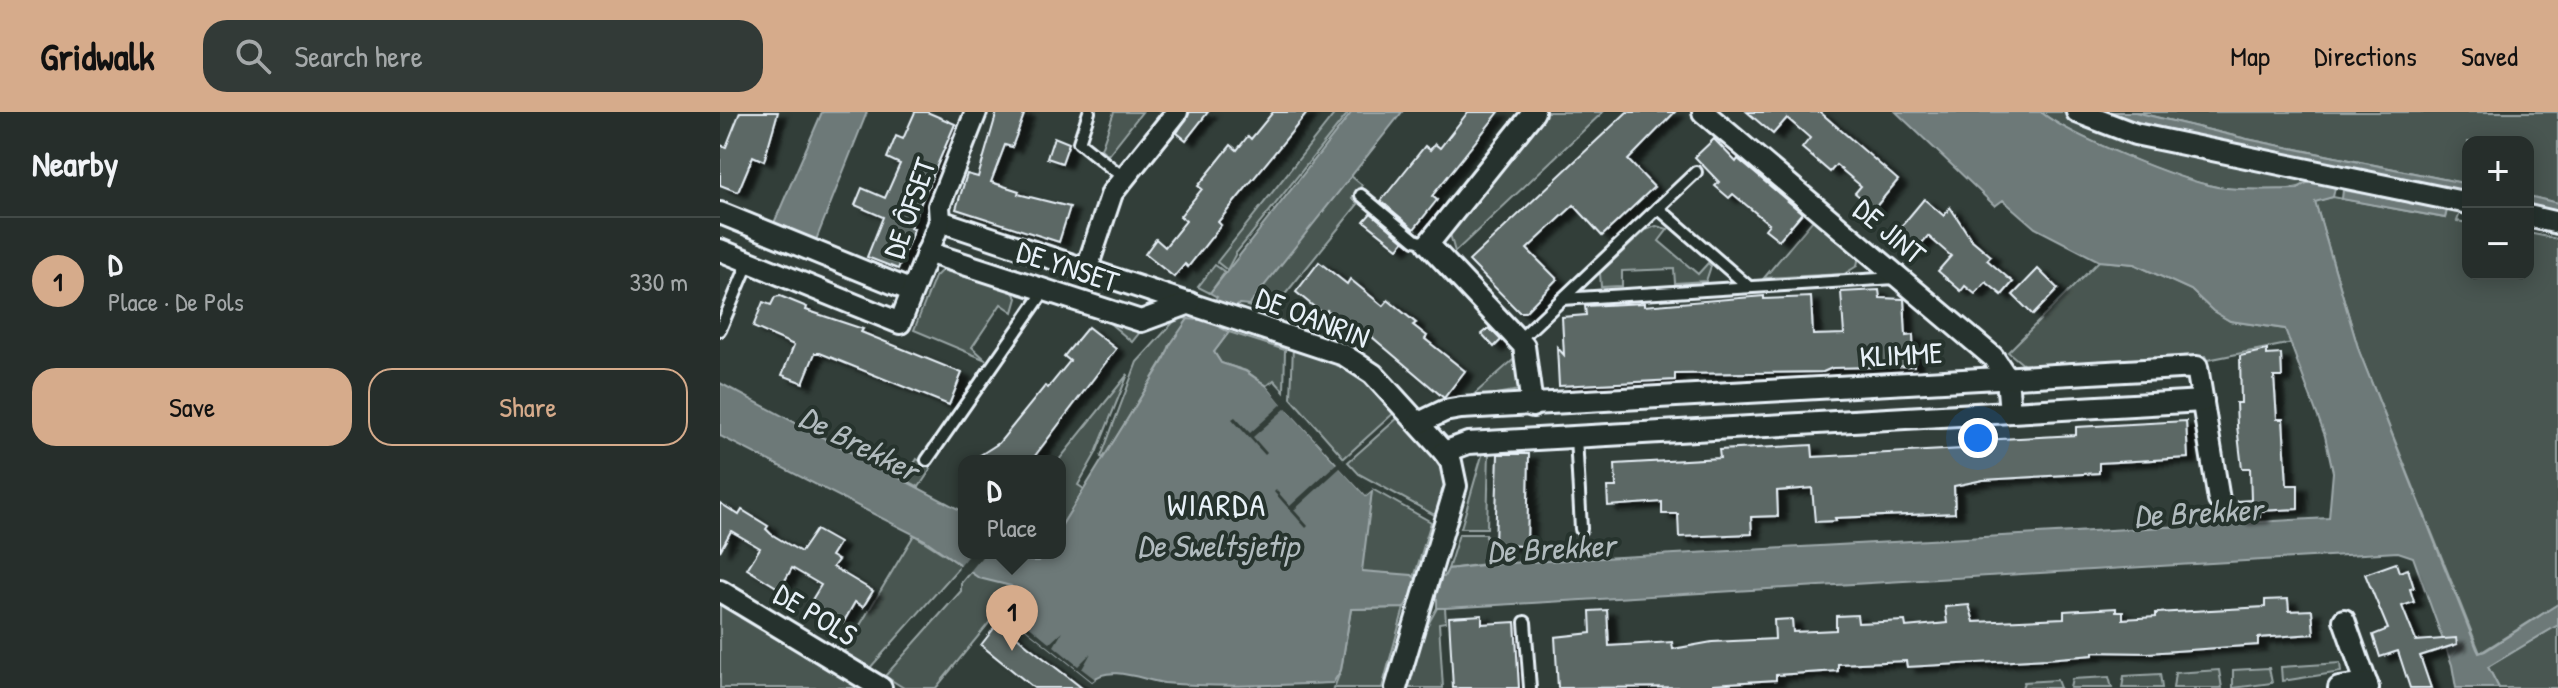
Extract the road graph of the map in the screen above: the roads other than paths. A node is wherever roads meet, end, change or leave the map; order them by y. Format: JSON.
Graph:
{"nodes":[{"id":1,"x":976,"y":112,"type":"edge"},
{"id":2,"x":1089,"y":112,"type":"edge"},
{"id":3,"x":1177,"y":112,"type":"edge"},
{"id":4,"x":1534,"y":112,"type":"edge"},
{"id":5,"x":1703,"y":112,"type":"edge"},
{"id":6,"x":2077,"y":112,"type":"edge"},
{"id":7,"x":1696,"y":172,"type":"dead end"},
{"id":8,"x":1124,"y":178,"type":"junction"},
{"id":9,"x":1361,"y":195,"type":"dead end"},
{"id":10,"x":2462,"y":202,"type":"edge"},
{"id":11,"x":1658,"y":208,"type":"junction"},
{"id":12,"x":720,"y":213,"type":"edge"},
{"id":13,"x":2534,"y":217,"type":"edge"},
{"id":14,"x":940,"y":221,"type":"junction"},
{"id":15,"x":2558,"y":223,"type":"edge"},
{"id":16,"x":1428,"y":244,"type":"junction"},
{"id":17,"x":720,"y":250,"type":"edge"},
{"id":18,"x":927,"y":252,"type":"junction"},
{"id":19,"x":749,"y":261,"type":"junction"},
{"id":20,"x":1087,"y":268,"type":"junction"},
{"id":21,"x":1899,"y":278,"type":"junction"},
{"id":22,"x":1749,"y":287,"type":"junction"},
{"id":23,"x":1045,"y":290,"type":"junction"},
{"id":24,"x":912,"y":291,"type":"junction"},
{"id":25,"x":1562,"y":299,"type":"junction"},
{"id":26,"x":1192,"y":304,"type":"junction"},
{"id":27,"x":720,"y":330,"type":"edge"},
{"id":28,"x":1519,"y":340,"type":"junction"},
{"id":29,"x":2007,"y":378,"type":"junction"},
{"id":30,"x":2203,"y":401,"type":"junction"},
{"id":31,"x":1574,"y":403,"type":"junction"},
{"id":32,"x":1532,"y":406,"type":"junction"},
{"id":33,"x":2010,"y":412,"type":"junction"},
{"id":34,"x":1419,"y":423,"type":"junction"},
{"id":35,"x":1576,"y":437,"type":"junction"},
{"id":36,"x":1444,"y":452,"type":"junction"},
{"id":37,"x":927,"y":460,"type":"dead end"},
{"id":38,"x":2219,"y":500,"type":"dead end"},
{"id":39,"x":1581,"y":529,"type":"dead end"},
{"id":40,"x":720,"y":591,"type":"edge"},
{"id":41,"x":2344,"y":620,"type":"dead end"},
{"id":42,"x":1525,"y":622,"type":"dead end"},
{"id":43,"x":2368,"y":686,"type":"edge"},
{"id":44,"x":881,"y":688,"type":"edge"},
{"id":45,"x":1396,"y":688,"type":"edge"},
{"id":46,"x":1530,"y":688,"type":"edge"},
{"id":47,"x":2339,"y":688,"type":"edge"}],
"edges":[{"from":1,"to":14,"type":"street","name":"DE ÔFSET"},
{"from":2,"to":8,"type":"lane"},
{"from":3,"to":8,"type":"street"},
{"from":4,"to":16,"type":"street"},
{"from":5,"to":21,"type":"street","name":"DE JINT"},
{"from":6,"to":10,"type":"street"},
{"from":7,"to":11,"type":"lane"},
{"from":8,"to":20,"type":"street"},
{"from":9,"to":16,"type":"lane"},
{"from":11,"to":22,"type":"lane"},
{"from":11,"to":25,"type":"lane"},
{"from":12,"to":24,"type":"street"},
{"from":13,"to":15,"type":"street"},
{"from":14,"to":18,"type":"street","name":"DE ÔFSET"},
{"from":14,"to":20,"type":"street","name":"DE OANRIN"},
{"from":16,"to":28,"type":"street"},
{"from":17,"to":19,"type":"street"},
{"from":18,"to":23,"type":"street","name":"DE YNSET"},
{"from":18,"to":24,"type":"street","name":"DE ÔFSET"},
{"from":19,"to":24,"type":"street","name":"DE ÔFSET"},
{"from":19,"to":27,"type":"lane"},
{"from":20,"to":26,"type":"street","name":"DE OANRIN"},
{"from":21,"to":22,"type":"lane"},
{"from":21,"to":29,"type":"street","name":"DE JINT"},
{"from":22,"to":25,"type":"lane"},
{"from":23,"to":26,"type":"street","name":"DE YNSET"},
{"from":23,"to":37,"type":"lane"},
{"from":25,"to":28,"type":"lane"},
{"from":26,"to":34,"type":"street","name":"DE OANRIN"},
{"from":28,"to":32,"type":"street"},
{"from":29,"to":30,"type":"street","name":"KLIMME"},
{"from":29,"to":31,"type":"street","name":"KLIMME"},
{"from":29,"to":33,"type":"street"},
{"from":30,"to":33,"type":"street"},
{"from":30,"to":38,"type":"street","name":"KLIMME"},
{"from":31,"to":32,"type":"street","name":"KLIMME"},
{"from":31,"to":35,"type":"street"},
{"from":32,"to":34,"type":"street","name":"KLIMME"},
{"from":33,"to":35,"type":"street"},
{"from":34,"to":36,"type":"street","name":"DE OANRIN"},
{"from":35,"to":36,"type":"street"},
{"from":35,"to":39,"type":"lane"},
{"from":36,"to":45,"type":"street","name":"DE OANRIN"},
{"from":40,"to":44,"type":"street","name":"DE POLS"},
{"from":41,"to":43,"type":"street"},
{"from":42,"to":46,"type":"lane"},
{"from":43,"to":47,"type":"street"}]}
